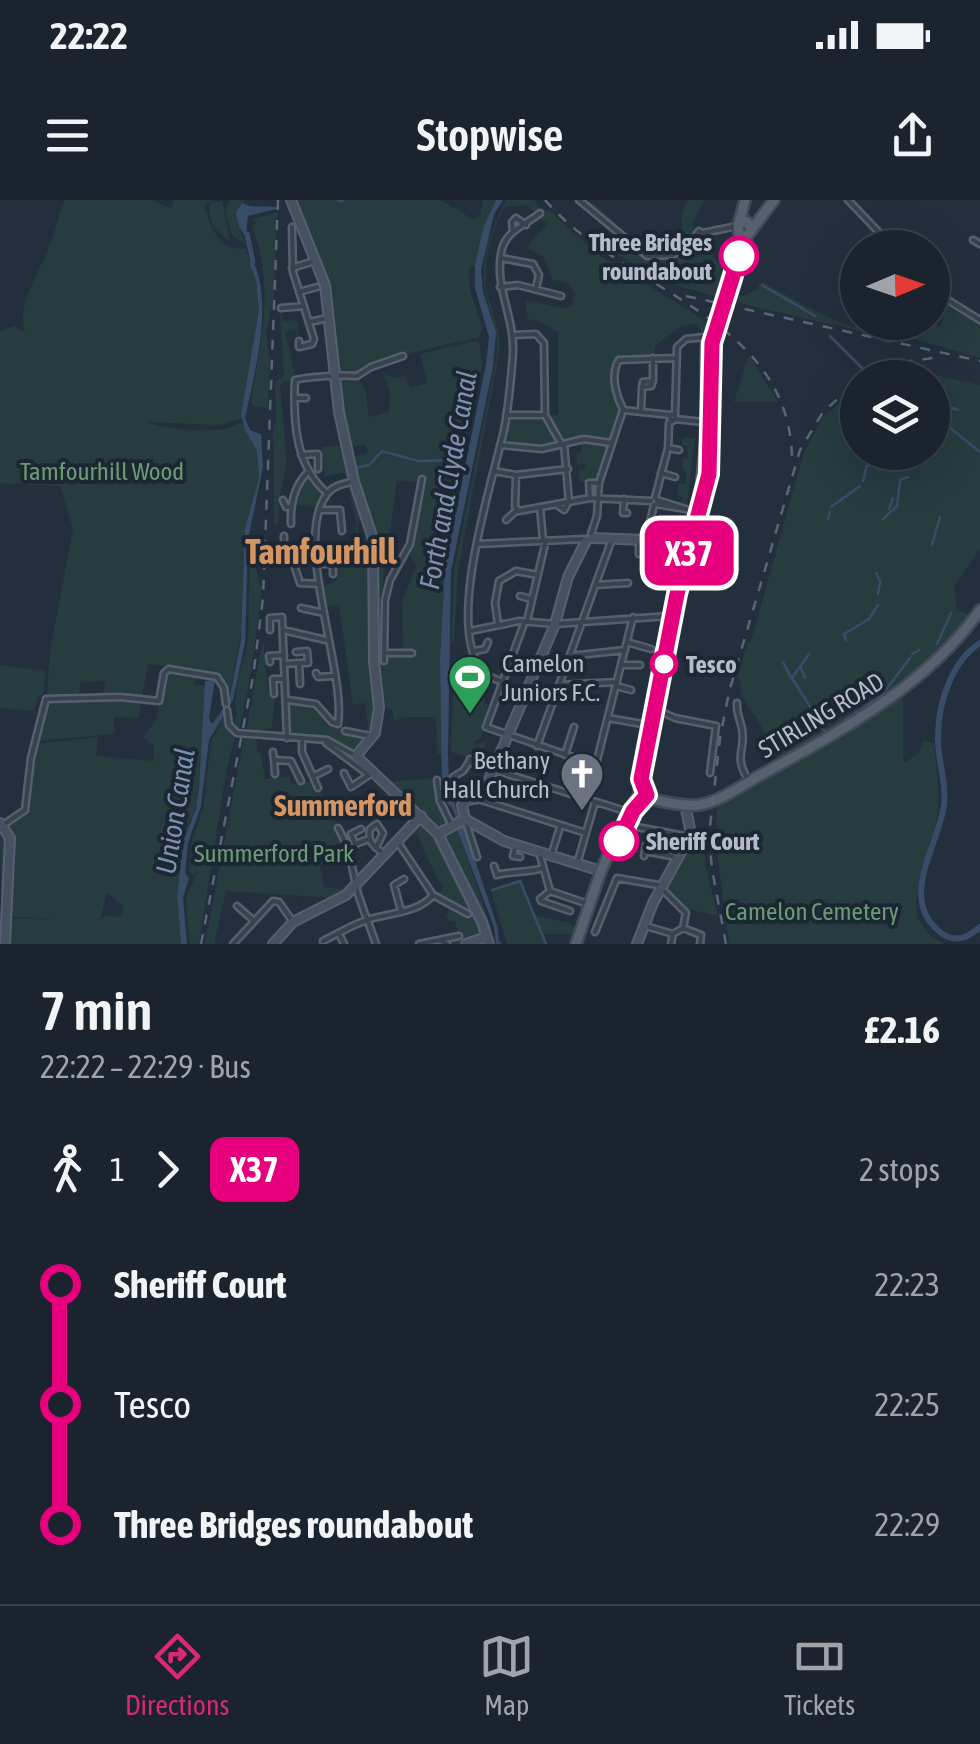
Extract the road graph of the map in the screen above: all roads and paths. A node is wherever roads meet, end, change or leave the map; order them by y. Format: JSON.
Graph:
{"nodes":[{"id":1,"x":291,"y":200,"type":"edge"},
{"id":2,"x":579,"y":200,"type":"edge"},
{"id":3,"x":774,"y":200,"type":"edge"},
{"id":4,"x":848,"y":200,"type":"edge"},
{"id":5,"x":744,"y":204,"type":"edge"},
{"id":6,"x":540,"y":213,"type":"dead end"},
{"id":7,"x":526,"y":225,"type":"junction"},
{"id":8,"x":742,"y":230,"type":"junction"},
{"id":9,"x":877,"y":230,"type":"edge"},
{"id":10,"x":294,"y":231,"type":"dead end"},
{"id":11,"x":514,"y":231,"type":"junction"},
{"id":12,"x":974,"y":240,"type":"dead end"},
{"id":13,"x":980,"y":244,"type":"edge"},
{"id":14,"x":501,"y":258,"type":"junction"},
{"id":15,"x":306,"y":262,"type":"dead end"},
{"id":16,"x":292,"y":268,"type":"junction"},
{"id":17,"x":313,"y":286,"type":"dead end"},
{"id":18,"x":500,"y":288,"type":"junction"},
{"id":19,"x":536,"y":288,"type":"junction"},
{"id":20,"x":299,"y":292,"type":"junction"},
{"id":21,"x":561,"y":296,"type":"dead end"},
{"id":22,"x":950,"y":301,"type":"edge"},
{"id":23,"x":304,"y":306,"type":"junction"},
{"id":24,"x":281,"y":308,"type":"dead end"},
{"id":25,"x":328,"y":318,"type":"junction"},
{"id":26,"x":980,"y":320,"type":"edge"},
{"id":27,"x":309,"y":322,"type":"junction"},
{"id":28,"x":514,"y":335,"type":"junction"},
{"id":29,"x":299,"y":341,"type":"dead end"},
{"id":30,"x":403,"y":356,"type":"dead end"},
{"id":31,"x":653,"y":358,"type":"junction"},
{"id":32,"x":677,"y":358,"type":"junction"},
{"id":33,"x":336,"y":378,"type":"junction"},
{"id":34,"x":708,"y":389,"type":"junction"},
{"id":35,"x":295,"y":398,"type":"junction"},
{"id":36,"x":306,"y":398,"type":"dead end"},
{"id":37,"x":623,"y":410,"type":"junction"},
{"id":38,"x":641,"y":410,"type":"junction"},
{"id":39,"x":506,"y":415,"type":"junction"},
{"id":40,"x":544,"y":415,"type":"junction"},
{"id":41,"x":673,"y":417,"type":"junction"},
{"id":42,"x":704,"y":422,"type":"junction"},
{"id":43,"x":611,"y":443,"type":"junction"},
{"id":44,"x":563,"y":444,"type":"junction"},
{"id":45,"x":500,"y":446,"type":"junction"},
{"id":46,"x":668,"y":448,"type":"junction"},
{"id":47,"x":679,"y":450,"type":"dead end"},
{"id":48,"x":301,"y":455,"type":"junction"},
{"id":49,"x":318,"y":469,"type":"dead end"},
{"id":50,"x":568,"y":469,"type":"junction"},
{"id":51,"x":494,"y":471,"type":"junction"},
{"id":52,"x":307,"y":473,"type":"junction"},
{"id":53,"x":661,"y":474,"type":"junction"},
{"id":54,"x":516,"y":475,"type":"junction"},
{"id":55,"x":675,"y":477,"type":"dead end"},
{"id":56,"x":422,"y":479,"type":"dead end"},
{"id":57,"x":354,"y":481,"type":"junction"},
{"id":58,"x":599,"y":483,"type":"junction"},
{"id":59,"x":413,"y":486,"type":"dead end"},
{"id":60,"x":420,"y":487,"type":"junction"},
{"id":61,"x":327,"y":493,"type":"junction"},
{"id":62,"x":590,"y":498,"type":"junction"},
{"id":63,"x":597,"y":498,"type":"junction"},
{"id":64,"x":624,"y":498,"type":"junction"},
{"id":65,"x":283,"y":500,"type":"dead end"},
{"id":66,"x":569,"y":502,"type":"junction"},
{"id":67,"x":655,"y":502,"type":"junction"},
{"id":68,"x":291,"y":507,"type":"junction"},
{"id":69,"x":540,"y":508,"type":"junction"},
{"id":70,"x":320,"y":510,"type":"junction"},
{"id":71,"x":516,"y":510,"type":"junction"},
{"id":72,"x":694,"y":512,"type":"junction"},
{"id":73,"x":627,"y":513,"type":"dead end"},
{"id":74,"x":506,"y":520,"type":"dead end"},
{"id":75,"x":291,"y":524,"type":"dead end"},
{"id":76,"x":342,"y":532,"type":"dead end"},
{"id":77,"x":284,"y":536,"type":"dead end"},
{"id":78,"x":595,"y":538,"type":"junction"},
{"id":79,"x":544,"y":540,"type":"junction"},
{"id":80,"x":642,"y":540,"type":"junction"},
{"id":81,"x":476,"y":544,"type":"junction"},
{"id":82,"x":686,"y":551,"type":"junction"},
{"id":83,"x":639,"y":554,"type":"dead end"},
{"id":84,"x":285,"y":556,"type":"junction"},
{"id":85,"x":279,"y":564,"type":"dead end"},
{"id":86,"x":316,"y":564,"type":"junction"},
{"id":87,"x":333,"y":574,"type":"dead end"},
{"id":88,"x":538,"y":575,"type":"junction"},
{"id":89,"x":628,"y":583,"type":"dead end"},
{"id":90,"x":319,"y":584,"type":"junction"},
{"id":91,"x":595,"y":585,"type":"junction"},
{"id":92,"x":520,"y":596,"type":"dead end"},
{"id":93,"x":532,"y":599,"type":"junction"},
{"id":94,"x":384,"y":607,"type":"junction"},
{"id":95,"x":301,"y":608,"type":"dead end"},
{"id":96,"x":373,"y":608,"type":"junction"},
{"id":97,"x":980,"y":610,"type":"edge"},
{"id":98,"x":324,"y":614,"type":"junction"},
{"id":99,"x":673,"y":616,"type":"junction"},
{"id":100,"x":633,"y":617,"type":"junction"},
{"id":101,"x":526,"y":621,"type":"junction"},
{"id":102,"x":582,"y":622,"type":"junction"},
{"id":103,"x":498,"y":624,"type":"junction"},
{"id":104,"x":554,"y":624,"type":"junction"},
{"id":105,"x":270,"y":630,"type":"dead end"},
{"id":106,"x":283,"y":630,"type":"junction"},
{"id":107,"x":470,"y":631,"type":"junction"},
{"id":108,"x":328,"y":640,"type":"junction"},
{"id":109,"x":488,"y":642,"type":"dead end"},
{"id":110,"x":627,"y":642,"type":"junction"},
{"id":111,"x":625,"y":650,"type":"junction"},
{"id":112,"x":651,"y":650,"type":"dead end"},
{"id":113,"x":409,"y":651,"type":"dead end"},
{"id":114,"x":296,"y":652,"type":"dead end"},
{"id":115,"x":474,"y":652,"type":"junction"},
{"id":116,"x":384,"y":654,"type":"junction"},
{"id":117,"x":284,"y":655,"type":"junction"},
{"id":118,"x":570,"y":656,"type":"junction"},
{"id":119,"x":384,"y":661,"type":"dead end"},
{"id":120,"x":270,"y":662,"type":"dead end"},
{"id":121,"x":299,"y":663,"type":"junction"},
{"id":122,"x":284,"y":664,"type":"junction"},
{"id":123,"x":640,"y":664,"type":"dead end"},
{"id":124,"x":622,"y":665,"type":"junction"},
{"id":125,"x":480,"y":668,"type":"junction"},
{"id":126,"x":316,"y":672,"type":"dead end"},
{"id":127,"x":334,"y":676,"type":"junction"},
{"id":128,"x":286,"y":678,"type":"junction"},
{"id":129,"x":469,"y":678,"type":"dead end"},
{"id":130,"x":500,"y":681,"type":"junction"},
{"id":131,"x":300,"y":684,"type":"dead end"},
{"id":132,"x":617,"y":684,"type":"junction"},
{"id":133,"x":559,"y":685,"type":"junction"},
{"id":134,"x":631,"y":690,"type":"dead end"},
{"id":135,"x":274,"y":694,"type":"dead end"},
{"id":136,"x":288,"y":700,"type":"junction"},
{"id":137,"x":735,"y":706,"type":"dead end"},
{"id":138,"x":655,"y":709,"type":"junction"},
{"id":139,"x":608,"y":718,"type":"junction"},
{"id":140,"x":574,"y":726,"type":"dead end"},
{"id":141,"x":652,"y":726,"type":"junction"},
{"id":142,"x":346,"y":731,"type":"dead end"},
{"id":143,"x":507,"y":735,"type":"junction"},
{"id":144,"x":373,"y":736,"type":"junction"},
{"id":145,"x":287,"y":738,"type":"junction"},
{"id":146,"x":302,"y":738,"type":"junction"},
{"id":147,"x":326,"y":740,"type":"junction"},
{"id":148,"x":537,"y":746,"type":"junction"},
{"id":149,"x":272,"y":752,"type":"dead end"},
{"id":150,"x":566,"y":755,"type":"junction"},
{"id":151,"x":356,"y":756,"type":"junction"},
{"id":152,"x":274,"y":760,"type":"junction"},
{"id":153,"x":306,"y":762,"type":"junction"},
{"id":154,"x":596,"y":765,"type":"junction"},
{"id":155,"x":295,"y":768,"type":"junction"},
{"id":156,"x":328,"y":769,"type":"dead end"},
{"id":157,"x":492,"y":771,"type":"junction"},
{"id":158,"x":344,"y":773,"type":"dead end"},
{"id":159,"x":371,"y":773,"type":"junction"},
{"id":160,"x":275,"y":774,"type":"dead end"},
{"id":161,"x":710,"y":774,"type":"dead end"},
{"id":162,"x":313,"y":776,"type":"junction"},
{"id":163,"x":452,"y":777,"type":"dead end"},
{"id":164,"x":301,"y":780,"type":"dead end"},
{"id":165,"x":437,"y":780,"type":"dead end"},
{"id":166,"x":749,"y":781,"type":"junction"},
{"id":167,"x":318,"y":788,"type":"dead end"},
{"id":168,"x":644,"y":794,"type":"junction"},
{"id":169,"x":480,"y":798,"type":"junction"},
{"id":170,"x":588,"y":800,"type":"junction"},
{"id":171,"x":596,"y":802,"type":"junction"},
{"id":172,"x":685,"y":804,"type":"junction"},
{"id":173,"x":622,"y":810,"type":"dead end"},
{"id":174,"x":421,"y":816,"type":"junction"},
{"id":175,"x":459,"y":823,"type":"junction"},
{"id":176,"x":2,"y":824,"type":"edge"},
{"id":177,"x":560,"y":825,"type":"junction"},
{"id":178,"x":637,"y":827,"type":"dead end"},
{"id":179,"x":338,"y":828,"type":"dead end"},
{"id":180,"x":361,"y":830,"type":"dead end"},
{"id":181,"x":574,"y":830,"type":"junction"},
{"id":182,"x":586,"y":833,"type":"junction"},
{"id":183,"x":438,"y":834,"type":"junction"},
{"id":184,"x":690,"y":837,"type":"junction"},
{"id":185,"x":572,"y":838,"type":"dead end"},
{"id":186,"x":369,"y":839,"type":"junction"},
{"id":187,"x":397,"y":841,"type":"junction"},
{"id":188,"x":516,"y":845,"type":"junction"},
{"id":189,"x":376,"y":848,"type":"junction"},
{"id":190,"x":645,"y":850,"type":"dead end"},
{"id":191,"x":540,"y":852,"type":"junction"},
{"id":192,"x":385,"y":855,"type":"junction"},
{"id":193,"x":550,"y":856,"type":"junction"},
{"id":194,"x":476,"y":857,"type":"dead end"},
{"id":195,"x":520,"y":857,"type":"dead end"},
{"id":196,"x":680,"y":859,"type":"junction"},
{"id":197,"x":577,"y":864,"type":"junction"},
{"id":198,"x":494,"y":866,"type":"dead end"},
{"id":199,"x":543,"y":868,"type":"junction"},
{"id":200,"x":605,"y":868,"type":"junction"},
{"id":201,"x":404,"y":878,"type":"dead end"},
{"id":202,"x":356,"y":886,"type":"junction"},
{"id":203,"x":662,"y":888,"type":"junction"},
{"id":204,"x":550,"y":891,"type":"junction"},
{"id":205,"x":433,"y":895,"type":"junction"},
{"id":206,"x":585,"y":904,"type":"dead end"},
{"id":207,"x":237,"y":906,"type":"dead end"},
{"id":208,"x":401,"y":911,"type":"junction"},
{"id":209,"x":570,"y":912,"type":"dead end"},
{"id":210,"x":468,"y":914,"type":"dead end"},
{"id":211,"x":368,"y":919,"type":"junction"},
{"id":212,"x":254,"y":922,"type":"junction"},
{"id":213,"x":293,"y":922,"type":"junction"},
{"id":214,"x":649,"y":927,"type":"dead end"},
{"id":215,"x":683,"y":928,"type":"junction"},
{"id":216,"x":595,"y":932,"type":"dead end"},
{"id":217,"x":338,"y":934,"type":"junction"},
{"id":218,"x":673,"y":934,"type":"junction"},
{"id":219,"x":459,"y":936,"type":"dead end"},
{"id":220,"x":439,"y":940,"type":"junction"},
{"id":221,"x":323,"y":941,"type":"dead end"},
{"id":222,"x":487,"y":941,"type":"edge"},
{"id":223,"x":4,"y":944,"type":"edge"},
{"id":224,"x":233,"y":944,"type":"edge"},
{"id":225,"x":273,"y":944,"type":"edge"},
{"id":226,"x":344,"y":944,"type":"edge"},
{"id":227,"x":376,"y":944,"type":"edge"},
{"id":228,"x":418,"y":944,"type":"edge"},
{"id":229,"x":446,"y":944,"type":"edge"},
{"id":230,"x":466,"y":944,"type":"edge"},
{"id":231,"x":578,"y":944,"type":"edge"},
{"id":232,"x":636,"y":944,"type":"edge"},
{"id":233,"x":671,"y":944,"type":"edge"},
{"id":234,"x":700,"y":944,"type":"edge"}],
"edges":[{"from":1,"to":25,"type":"street"},
{"from":2,"to":8,"type":"street"},
{"from":3,"to":8,"type":"main road"},
{"from":4,"to":9,"type":"street"},
{"from":5,"to":8,"type":"main road"},
{"from":6,"to":7,"type":"street"},
{"from":7,"to":11,"type":"street"},
{"from":7,"to":11,"type":"street"},
{"from":8,"to":34,"type":"main road"},
{"from":10,"to":16,"type":"street"},
{"from":11,"to":14,"type":"street"},
{"from":12,"to":13,"type":"street"},
{"from":14,"to":18,"type":"street"},
{"from":14,"to":19,"type":"street"},
{"from":15,"to":16,"type":"street"},
{"from":16,"to":20,"type":"street"},
{"from":17,"to":20,"type":"street"},
{"from":18,"to":19,"type":"street"},
{"from":18,"to":28,"type":"street"},
{"from":19,"to":21,"type":"street"},
{"from":20,"to":23,"type":"street"},
{"from":22,"to":26,"type":"street"},
{"from":23,"to":24,"type":"street"},
{"from":23,"to":27,"type":"street"},
{"from":25,"to":27,"type":"street"},
{"from":25,"to":33,"type":"street"},
{"from":27,"to":29,"type":"street"},
{"from":28,"to":39,"type":"street"},
{"from":28,"to":40,"type":"street"},
{"from":30,"to":33,"type":"street"},
{"from":31,"to":32,"type":"street"},
{"from":31,"to":37,"type":"street"},
{"from":31,"to":38,"type":"street"},
{"from":32,"to":34,"type":"street"},
{"from":32,"to":41,"type":"street"},
{"from":33,"to":35,"type":"street"},
{"from":33,"to":57,"type":"street"},
{"from":34,"to":42,"type":"street"},
{"from":34,"to":82,"type":"main road"},
{"from":35,"to":36,"type":"street"},
{"from":35,"to":48,"type":"street"},
{"from":37,"to":38,"type":"street"},
{"from":37,"to":43,"type":"street"},
{"from":38,"to":41,"type":"street"},
{"from":39,"to":40,"type":"street"},
{"from":39,"to":45,"type":"street"},
{"from":40,"to":44,"type":"street"},
{"from":41,"to":42,"type":"street"},
{"from":41,"to":46,"type":"street"},
{"from":42,"to":72,"type":"street"},
{"from":43,"to":44,"type":"street"},
{"from":43,"to":58,"type":"street"},
{"from":44,"to":45,"type":"street"},
{"from":44,"to":50,"type":"street"},
{"from":45,"to":51,"type":"street"},
{"from":46,"to":47,"type":"street"},
{"from":46,"to":53,"type":"street"},
{"from":48,"to":49,"type":"street"},
{"from":48,"to":52,"type":"street"},
{"from":50,"to":54,"type":"street"},
{"from":50,"to":66,"type":"street"},
{"from":51,"to":54,"type":"street"},
{"from":51,"to":81,"type":"street"},
{"from":52,"to":61,"type":"street"},
{"from":52,"to":68,"type":"street"},
{"from":53,"to":55,"type":"street"},
{"from":53,"to":67,"type":"street"},
{"from":54,"to":71,"type":"street"},
{"from":56,"to":60,"type":"street"},
{"from":57,"to":61,"type":"street"},
{"from":57,"to":96,"type":"street"},
{"from":58,"to":62,"type":"street"},
{"from":58,"to":63,"type":"street"},
{"from":59,"to":60,"type":"street"},
{"from":60,"to":94,"type":"street"},
{"from":61,"to":70,"type":"street"},
{"from":62,"to":63,"type":"street"},
{"from":62,"to":66,"type":"street"},
{"from":63,"to":64,"type":"street"},
{"from":63,"to":78,"type":"street"},
{"from":64,"to":67,"type":"street"},
{"from":64,"to":73,"type":"street"},
{"from":65,"to":68,"type":"street"},
{"from":66,"to":69,"type":"street"},
{"from":67,"to":72,"type":"street"},
{"from":67,"to":80,"type":"street"},
{"from":68,"to":75,"type":"street"},
{"from":69,"to":71,"type":"street"},
{"from":69,"to":79,"type":"street"},
{"from":70,"to":76,"type":"street"},
{"from":70,"to":86,"type":"street"},
{"from":71,"to":74,"type":"street"},
{"from":72,"to":82,"type":"street"},
{"from":77,"to":84,"type":"street"},
{"from":78,"to":79,"type":"street"},
{"from":78,"to":80,"type":"street"},
{"from":78,"to":91,"type":"street"},
{"from":78,"to":104,"type":"street"},
{"from":79,"to":81,"type":"street"},
{"from":79,"to":88,"type":"street"},
{"from":80,"to":82,"type":"street"},
{"from":80,"to":83,"type":"street"},
{"from":81,"to":107,"type":"street"},
{"from":82,"to":99,"type":"main road"},
{"from":84,"to":85,"type":"street"},
{"from":84,"to":90,"type":"street"},
{"from":86,"to":87,"type":"street"},
{"from":86,"to":90,"type":"street"},
{"from":88,"to":93,"type":"street"},
{"from":88,"to":103,"type":"street"},
{"from":89,"to":91,"type":"street"},
{"from":90,"to":98,"type":"street"},
{"from":91,"to":102,"type":"street"},
{"from":92,"to":93,"type":"street"},
{"from":93,"to":101,"type":"street"},
{"from":94,"to":96,"type":"street"},
{"from":94,"to":116,"type":"street"},
{"from":95,"to":98,"type":"street"},
{"from":96,"to":144,"type":"street"},
{"from":97,"to":166,"type":"main road","name":"STIRLING ROAD"},
{"from":98,"to":108,"type":"street"},
{"from":99,"to":100,"type":"street"},
{"from":99,"to":138,"type":"main road"},
{"from":100,"to":102,"type":"street"},
{"from":100,"to":110,"type":"street"},
{"from":101,"to":103,"type":"street"},
{"from":101,"to":104,"type":"street"},
{"from":101,"to":130,"type":"street"},
{"from":102,"to":104,"type":"street"},
{"from":102,"to":118,"type":"street"},
{"from":103,"to":107,"type":"street"},
{"from":104,"to":143,"type":"street"},
{"from":105,"to":106,"type":"street"},
{"from":106,"to":108,"type":"street"},
{"from":106,"to":117,"type":"street"},
{"from":107,"to":115,"type":"street"},
{"from":108,"to":127,"type":"street"},
{"from":109,"to":115,"type":"street"},
{"from":110,"to":111,"type":"street"},
{"from":110,"to":112,"type":"street"},
{"from":111,"to":118,"type":"street"},
{"from":111,"to":124,"type":"street"},
{"from":113,"to":116,"type":"street"},
{"from":114,"to":121,"type":"street"},
{"from":115,"to":125,"type":"street"},
{"from":116,"to":119,"type":"street"},
{"from":117,"to":120,"type":"street"},
{"from":117,"to":122,"type":"street"},
{"from":118,"to":133,"type":"street"},
{"from":121,"to":122,"type":"street"},
{"from":121,"to":131,"type":"street"},
{"from":122,"to":128,"type":"street"},
{"from":123,"to":124,"type":"street"},
{"from":124,"to":132,"type":"street"},
{"from":125,"to":129,"type":"street"},
{"from":125,"to":130,"type":"street"},
{"from":126,"to":127,"type":"street"},
{"from":127,"to":136,"type":"street"},
{"from":128,"to":135,"type":"street"},
{"from":128,"to":136,"type":"street"},
{"from":130,"to":143,"type":"street"},
{"from":132,"to":133,"type":"street"},
{"from":132,"to":134,"type":"street"},
{"from":132,"to":139,"type":"street"},
{"from":133,"to":148,"type":"street"},
{"from":136,"to":145,"type":"street"},
{"from":137,"to":166,"type":"street"},
{"from":138,"to":141,"type":"main road"},
{"from":138,"to":161,"type":"street"},
{"from":139,"to":141,"type":"street"},
{"from":139,"to":154,"type":"street"},
{"from":140,"to":150,"type":"street"},
{"from":141,"to":168,"type":"main road"},
{"from":142,"to":144,"type":"street"},
{"from":143,"to":148,"type":"street"},
{"from":143,"to":157,"type":"street"},
{"from":144,"to":151,"type":"street"},
{"from":145,"to":146,"type":"street"},
{"from":145,"to":176,"type":"street"},
{"from":146,"to":147,"type":"street"},
{"from":146,"to":153,"type":"street"},
{"from":147,"to":151,"type":"street"},
{"from":147,"to":159,"type":"street"},
{"from":148,"to":150,"type":"street"},
{"from":149,"to":152,"type":"street"},
{"from":150,"to":154,"type":"street"},
{"from":151,"to":159,"type":"street"},
{"from":152,"to":155,"type":"street"},
{"from":152,"to":160,"type":"street"},
{"from":153,"to":155,"type":"street"},
{"from":153,"to":162,"type":"street"},
{"from":154,"to":170,"type":"street"},
{"from":155,"to":164,"type":"street"},
{"from":156,"to":162,"type":"street"},
{"from":157,"to":163,"type":"street"},
{"from":157,"to":169,"type":"street"},
{"from":157,"to":170,"type":"street"},
{"from":158,"to":159,"type":"street"},
{"from":159,"to":174,"type":"street"},
{"from":162,"to":167,"type":"street"},
{"from":165,"to":175,"type":"street"},
{"from":166,"to":172,"type":"main road","name":"STIRLING ROAD"},
{"from":168,"to":172,"type":"main road","name":"STIRLING ROAD"},
{"from":168,"to":200,"type":"main road"},
{"from":169,"to":175,"type":"street"},
{"from":169,"to":177,"type":"street"},
{"from":170,"to":171,"type":"street"},
{"from":171,"to":173,"type":"street"},
{"from":171,"to":182,"type":"street"},
{"from":172,"to":184,"type":"street"},
{"from":174,"to":183,"type":"street"},
{"from":174,"to":187,"type":"street"},
{"from":175,"to":183,"type":"street"},
{"from":175,"to":188,"type":"street"},
{"from":175,"to":194,"type":"street"},
{"from":176,"to":223,"type":"street"},
{"from":177,"to":181,"type":"street"},
{"from":177,"to":193,"type":"street"},
{"from":178,"to":184,"type":"street"},
{"from":179,"to":202,"type":"street"},
{"from":180,"to":186,"type":"street"},
{"from":181,"to":182,"type":"street"},
{"from":181,"to":185,"type":"street"},
{"from":182,"to":197,"type":"street"},
{"from":183,"to":222,"type":"street"},
{"from":184,"to":196,"type":"street"},
{"from":186,"to":189,"type":"street"},
{"from":186,"to":189,"type":"street"},
{"from":187,"to":192,"type":"street"},
{"from":187,"to":205,"type":"street"},
{"from":188,"to":191,"type":"street"},
{"from":188,"to":195,"type":"street"},
{"from":189,"to":192,"type":"street"},
{"from":190,"to":196,"type":"street"},
{"from":191,"to":193,"type":"street"},
{"from":191,"to":199,"type":"street"},
{"from":192,"to":202,"type":"street"},
{"from":193,"to":197,"type":"street"},
{"from":196,"to":203,"type":"street"},
{"from":197,"to":200,"type":"street"},
{"from":198,"to":199,"type":"street"},
{"from":199,"to":204,"type":"street"},
{"from":200,"to":231,"type":"main road"},
{"from":201,"to":208,"type":"street"},
{"from":202,"to":211,"type":"street"},
{"from":202,"to":213,"type":"street"},
{"from":203,"to":215,"type":"street"},
{"from":203,"to":216,"type":"street"},
{"from":203,"to":232,"type":"street"},
{"from":204,"to":206,"type":"street"},
{"from":204,"to":209,"type":"street"},
{"from":205,"to":208,"type":"street"},
{"from":205,"to":210,"type":"street"},
{"from":207,"to":212,"type":"street"},
{"from":208,"to":211,"type":"street"},
{"from":211,"to":217,"type":"street"},
{"from":211,"to":227,"type":"street"},
{"from":212,"to":213,"type":"street"},
{"from":212,"to":224,"type":"street"},
{"from":213,"to":225,"type":"street"},
{"from":214,"to":218,"type":"street"},
{"from":215,"to":218,"type":"street"},
{"from":215,"to":234,"type":"street"},
{"from":217,"to":221,"type":"street"},
{"from":217,"to":226,"type":"street"},
{"from":218,"to":233,"type":"street"},
{"from":219,"to":220,"type":"street"},
{"from":220,"to":228,"type":"street"},
{"from":220,"to":229,"type":"street"},
{"from":222,"to":230,"type":"street"}]}
